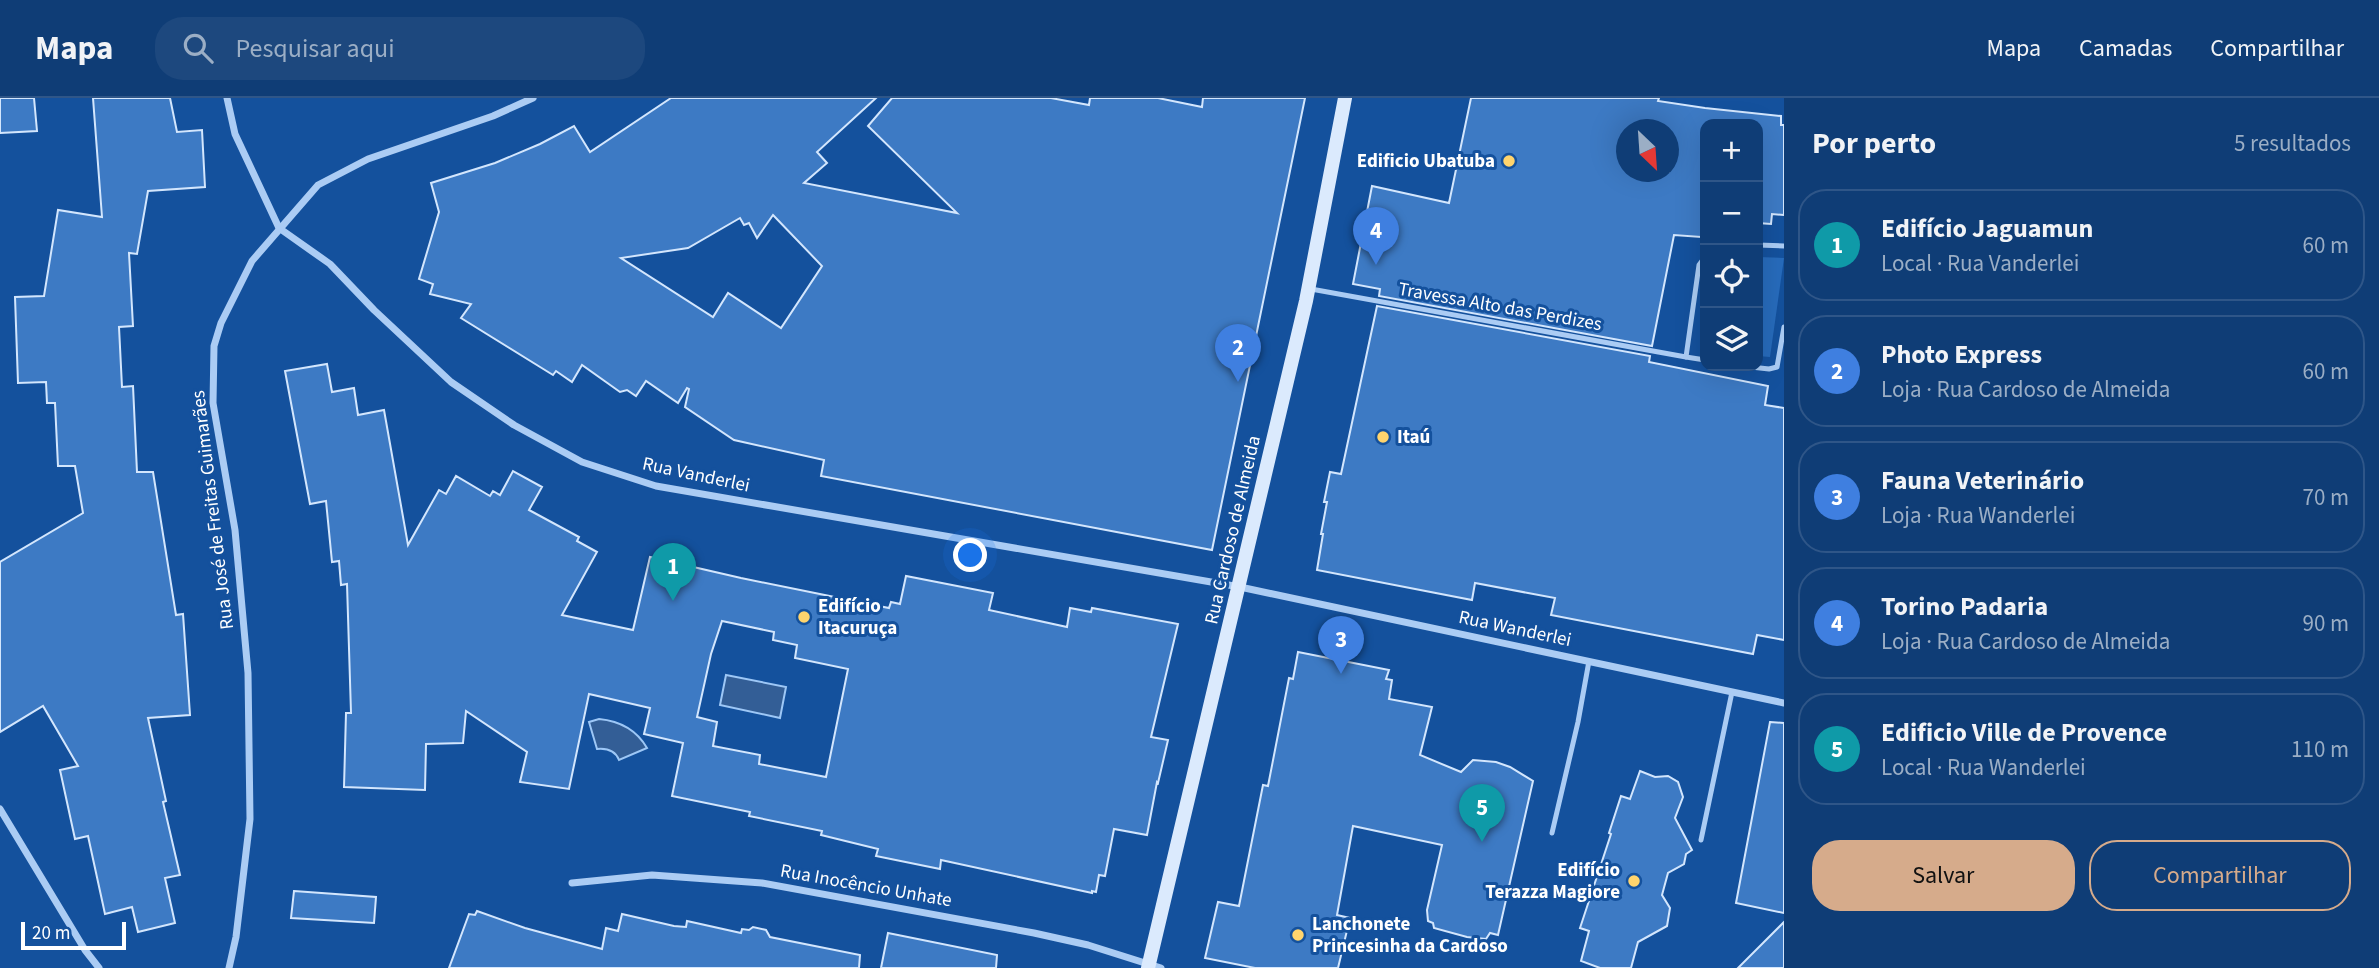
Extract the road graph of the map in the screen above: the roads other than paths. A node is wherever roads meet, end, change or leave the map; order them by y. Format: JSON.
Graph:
{"nodes":[{"id":1,"x":227,"y":98,"type":"edge"},
{"id":2,"x":533,"y":98,"type":"edge"},
{"id":3,"x":1345,"y":98,"type":"edge"},
{"id":4,"x":279,"y":228,"type":"junction"},
{"id":5,"x":1763,"y":245,"type":"edge"},
{"id":6,"x":1784,"y":246,"type":"edge"},
{"id":7,"x":1700,"y":264,"type":"edge"},
{"id":8,"x":1308,"y":289,"type":"junction"},
{"id":9,"x":1784,"y":327,"type":"edge"},
{"id":10,"x":1686,"y":357,"type":"junction"},
{"id":11,"x":1700,"y":359,"type":"edge"},
{"id":12,"x":1763,"y":368,"type":"edge"},
{"id":13,"x":1240,"y":587,"type":"junction"},
{"id":14,"x":1589,"y":662,"type":"junction"},
{"id":15,"x":1732,"y":692,"type":"junction"},
{"id":16,"x":1784,"y":703,"type":"edge"},
{"id":17,"x":0,"y":810,"type":"edge"},
{"id":18,"x":1552,"y":833,"type":"dead end"},
{"id":19,"x":1701,"y":840,"type":"dead end"},
{"id":20,"x":572,"y":883,"type":"dead end"},
{"id":21,"x":1153,"y":967,"type":"edge"},
{"id":22,"x":99,"y":968,"type":"edge"},
{"id":23,"x":229,"y":968,"type":"edge"}],
"edges":[{"from":1,"to":4,"type":"street","name":"Rua Vanderlei"},
{"from":2,"to":4,"type":"street","name":"Rua José de Freitas Guimarães"},
{"from":3,"to":8,"type":"main road","name":"Rua Cardoso de Almeida"},
{"from":4,"to":13,"type":"street","name":"Rua Vanderlei"},
{"from":4,"to":23,"type":"street","name":"Rua José de Freitas Guimarães"},
{"from":5,"to":6,"type":"lane"},
{"from":7,"to":10,"type":"lane"},
{"from":8,"to":10,"type":"lane","name":"Travessa Alto das Perdizes"},
{"from":8,"to":13,"type":"main road","name":"Rua Cardoso de Almeida"},
{"from":9,"to":12,"type":"lane"},
{"from":10,"to":11,"type":"lane","name":"Travessa Alto das Perdizes"},
{"from":13,"to":14,"type":"street","name":"Rua Wanderlei"},
{"from":13,"to":21,"type":"main road","name":"Rua Cardoso de Almeida"},
{"from":14,"to":15,"type":"street","name":"Rua Wanderlei"},
{"from":14,"to":18,"type":"lane"},
{"from":15,"to":16,"type":"street","name":"Rua Wanderlei"},
{"from":15,"to":19,"type":"lane"},
{"from":17,"to":22,"type":"street"},
{"from":20,"to":21,"type":"street","name":"Rua Inocêncio Unhate"}]}
